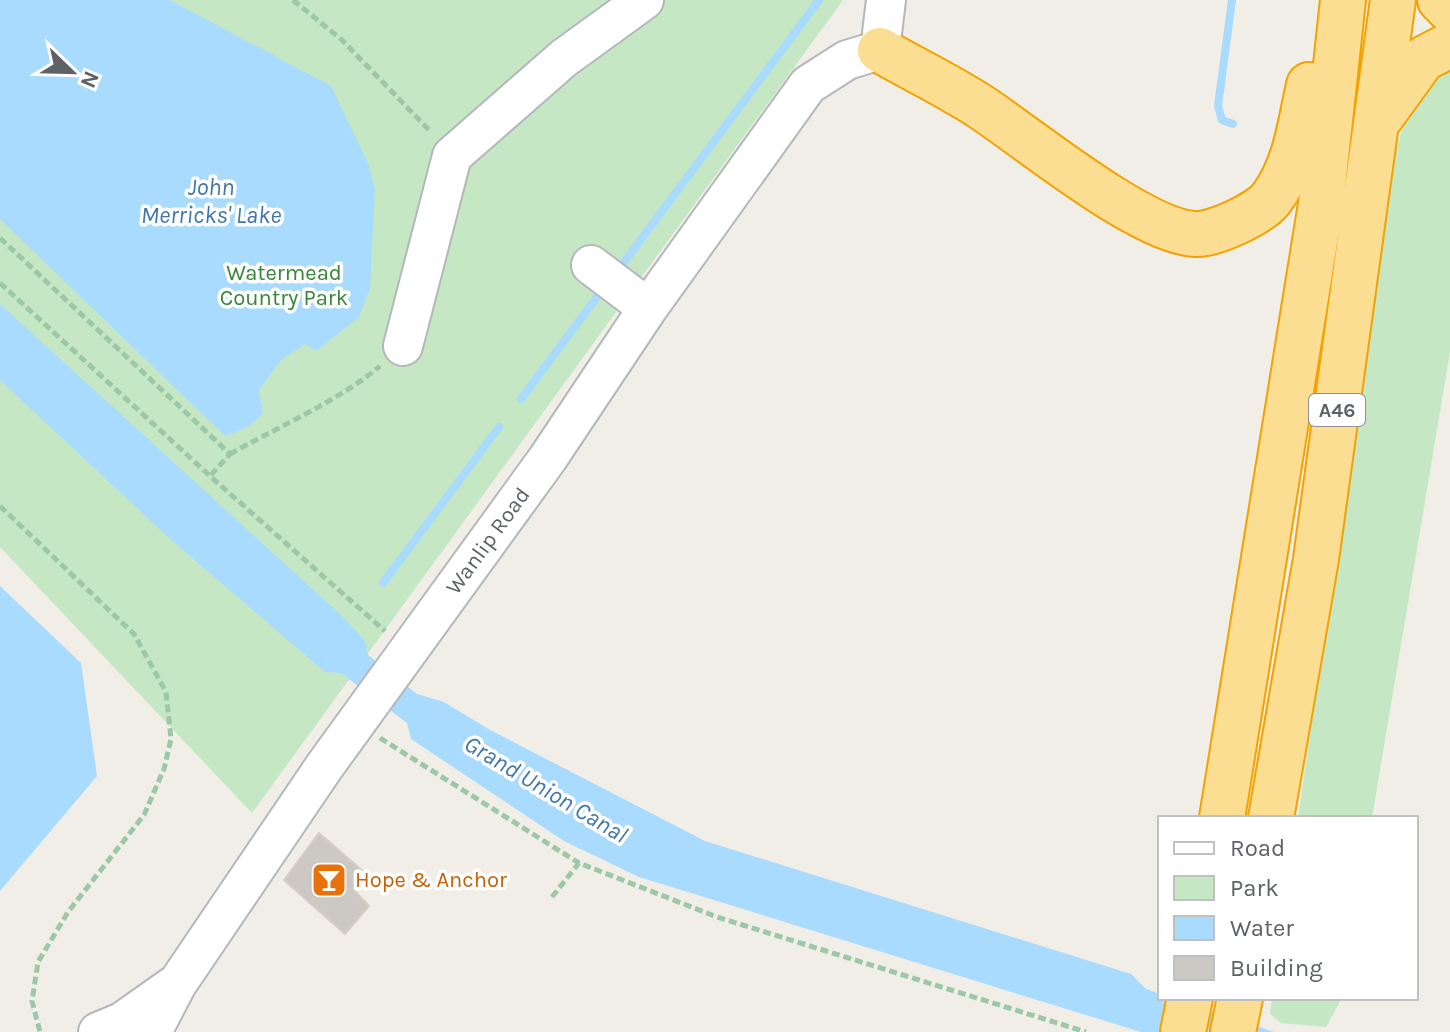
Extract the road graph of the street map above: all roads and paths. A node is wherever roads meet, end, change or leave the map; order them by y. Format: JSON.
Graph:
{"nodes":[{"id":1,"x":293,"y":0,"type":"edge"},
{"id":2,"x":644,"y":0,"type":"edge"},
{"id":3,"x":886,"y":0,"type":"edge"},
{"id":4,"x":1328,"y":0,"type":"edge"},
{"id":5,"x":1343,"y":0,"type":"edge"},
{"id":6,"x":1393,"y":0,"type":"edge"},
{"id":7,"x":1440,"y":0,"type":"edge"},
{"id":8,"x":1450,"y":10,"type":"edge"},
{"id":9,"x":1450,"y":45,"type":"edge"},
{"id":10,"x":880,"y":50,"type":"junction"},
{"id":11,"x":1378,"y":121,"type":"junction"},
{"id":12,"x":452,"y":156,"type":"junction"},
{"id":13,"x":0,"y":238,"type":"edge"},
{"id":14,"x":591,"y":265,"type":"dead end"},
{"id":15,"x":0,"y":283,"type":"edge"},
{"id":16,"x":648,"y":308,"type":"junction"},
{"id":17,"x":403,"y":346,"type":"joint"},
{"id":18,"x":230,"y":454,"type":"junction"},
{"id":19,"x":210,"y":476,"type":"junction"},
{"id":20,"x":0,"y":506,"type":"edge"},
{"id":21,"x":366,"y":611,"type":"dead end"},
{"id":22,"x":356,"y":724,"type":"junction"},
{"id":23,"x":1222,"y":816,"type":"edge"},
{"id":24,"x":1271,"y":816,"type":"edge"},
{"id":25,"x":579,"y":863,"type":"junction"},
{"id":26,"x":552,"y":897,"type":"dead end"},
{"id":27,"x":177,"y":984,"type":"junction"},
{"id":28,"x":1190,"y":1000,"type":"edge"},
{"id":29,"x":1240,"y":1000,"type":"edge"},
{"id":30,"x":40,"y":1032,"type":"edge"},
{"id":31,"x":98,"y":1032,"type":"edge"},
{"id":32,"x":152,"y":1032,"type":"edge"},
{"id":33,"x":1086,"y":1032,"type":"edge"},
{"id":34,"x":1183,"y":1032,"type":"edge"},
{"id":35,"x":1233,"y":1032,"type":"edge"}],
"edges":[{"from":1,"to":12,"type":"path"},
{"from":2,"to":12,"type":"street"},
{"from":3,"to":10,"type":"street"},
{"from":4,"to":10,"type":"highway"},
{"from":5,"to":23,"type":"highway","number":"A46"},
{"from":6,"to":11,"type":"highway","number":"A46"},
{"from":7,"to":8,"type":"highway"},
{"from":9,"to":11,"type":"highway"},
{"from":10,"to":16,"type":"street","name":"Wanlip Road"},
{"from":11,"to":24,"type":"highway","number":"A46"},
{"from":12,"to":17,"type":"street"},
{"from":13,"to":18,"type":"path"},
{"from":14,"to":16,"type":"street"},
{"from":15,"to":19,"type":"path"},
{"from":16,"to":22,"type":"street","name":"Wanlip Road"},
{"from":17,"to":18,"type":"path"},
{"from":18,"to":19,"type":"path"},
{"from":19,"to":21,"type":"path"},
{"from":20,"to":30,"type":"path"},
{"from":22,"to":25,"type":"path"},
{"from":22,"to":27,"type":"street","name":"Wanlip Road"},
{"from":25,"to":26,"type":"path"},
{"from":25,"to":33,"type":"path"},
{"from":27,"to":31,"type":"street","name":"Wanlip Road"},
{"from":27,"to":32,"type":"street","name":"Wanlip Road"},
{"from":28,"to":34,"type":"highway"},
{"from":29,"to":35,"type":"highway"}]}
